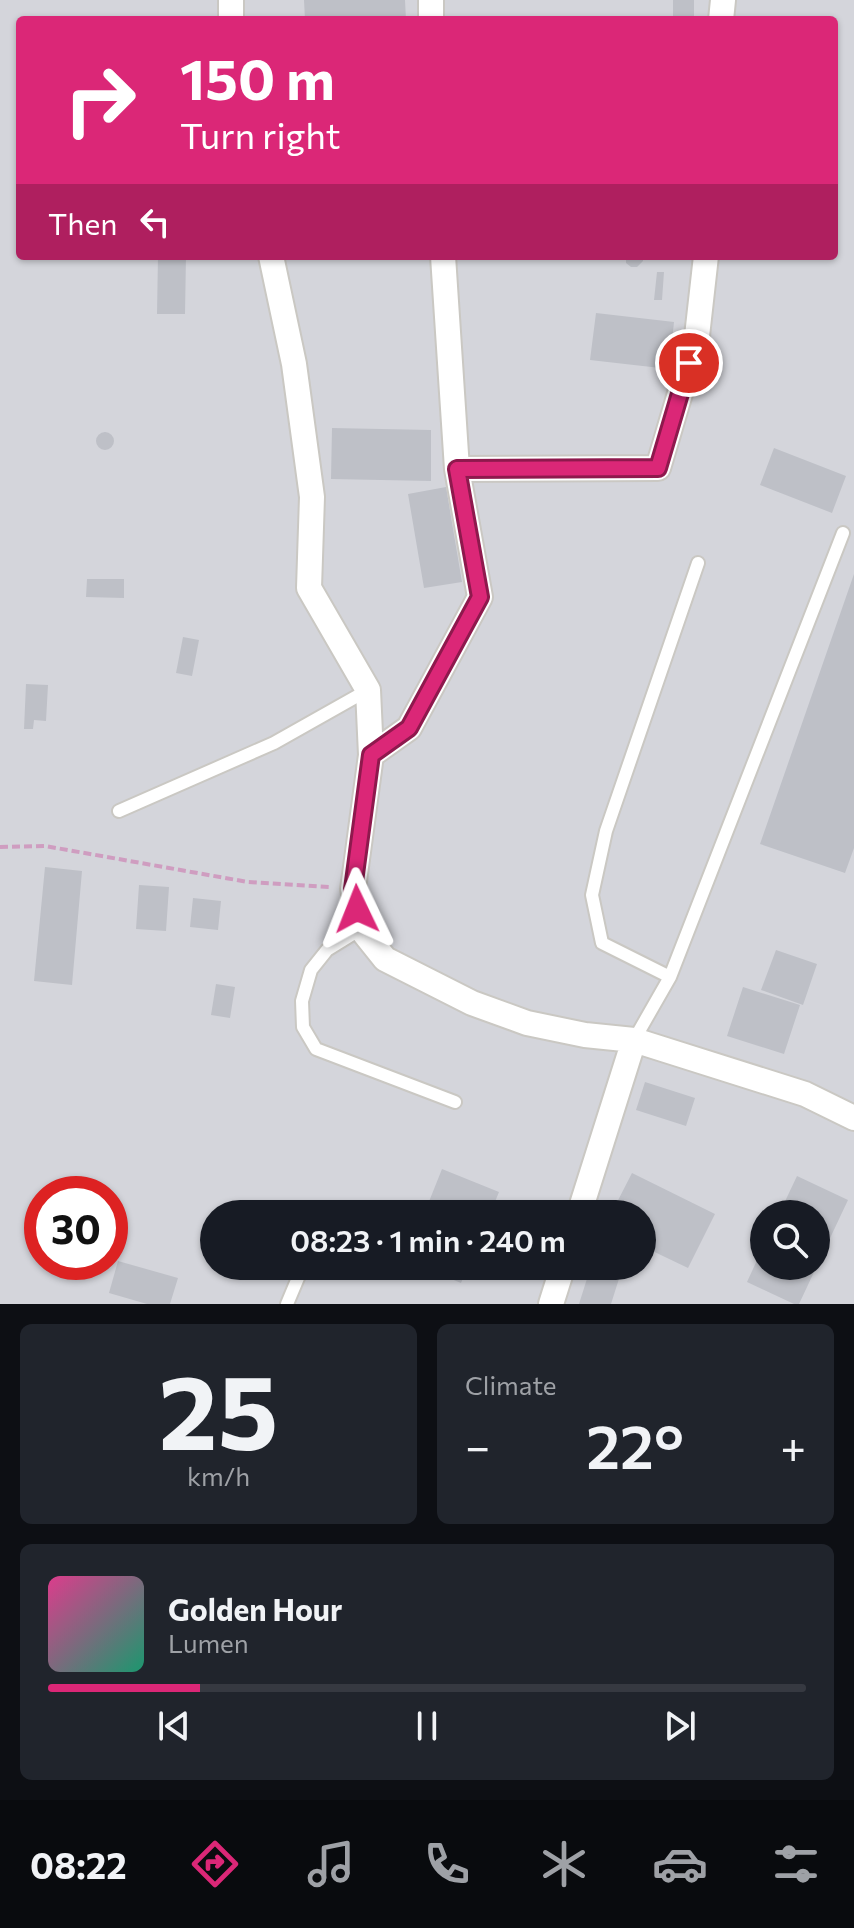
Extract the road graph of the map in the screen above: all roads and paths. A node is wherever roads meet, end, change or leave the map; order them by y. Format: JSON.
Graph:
{"nodes":[{"id":1,"x":272,"y":260,"type":"edge"},
{"id":2,"x":443,"y":260,"type":"edge"},
{"id":3,"x":706,"y":260,"type":"edge"},
{"id":4,"x":457,"y":469,"type":"junction"},
{"id":5,"x":843,"y":533,"type":"dead end"},
{"id":6,"x":698,"y":563,"type":"dead end"},
{"id":7,"x":368,"y":690,"type":"junction"},
{"id":8,"x":371,"y":755,"type":"junction"},
{"id":9,"x":119,"y":811,"type":"dead end"},
{"id":10,"x":0,"y":847,"type":"edge"},
{"id":11,"x":353,"y":889,"type":"junction"},
{"id":12,"x":361,"y":929,"type":"junction"},
{"id":13,"x":670,"y":977,"type":"junction"},
{"id":14,"x":634,"y":1040,"type":"junction"},
{"id":15,"x":455,"y":1102,"type":"dead end"},
{"id":16,"x":854,"y":1118,"type":"edge"},
{"id":17,"x":583,"y":1200,"type":"edge"},
{"id":18,"x":297,"y":1280,"type":"edge"},
{"id":19,"x":559,"y":1280,"type":"edge"},
{"id":20,"x":287,"y":1304,"type":"edge"},
{"id":21,"x":551,"y":1304,"type":"edge"}],
"edges":[{"from":1,"to":7,"type":"street"},
{"from":2,"to":4,"type":"street"},
{"from":3,"to":4,"type":"street"},
{"from":4,"to":8,"type":"street"},
{"from":5,"to":13,"type":"lane"},
{"from":6,"to":13,"type":"lane"},
{"from":7,"to":8,"type":"street"},
{"from":7,"to":9,"type":"lane"},
{"from":8,"to":11,"type":"street"},
{"from":10,"to":11,"type":"path"},
{"from":11,"to":12,"type":"street"},
{"from":12,"to":14,"type":"street"},
{"from":12,"to":15,"type":"lane"},
{"from":13,"to":14,"type":"lane"},
{"from":14,"to":16,"type":"street"},
{"from":14,"to":17,"type":"street"},
{"from":18,"to":20,"type":"lane"},
{"from":19,"to":21,"type":"street"}]}
